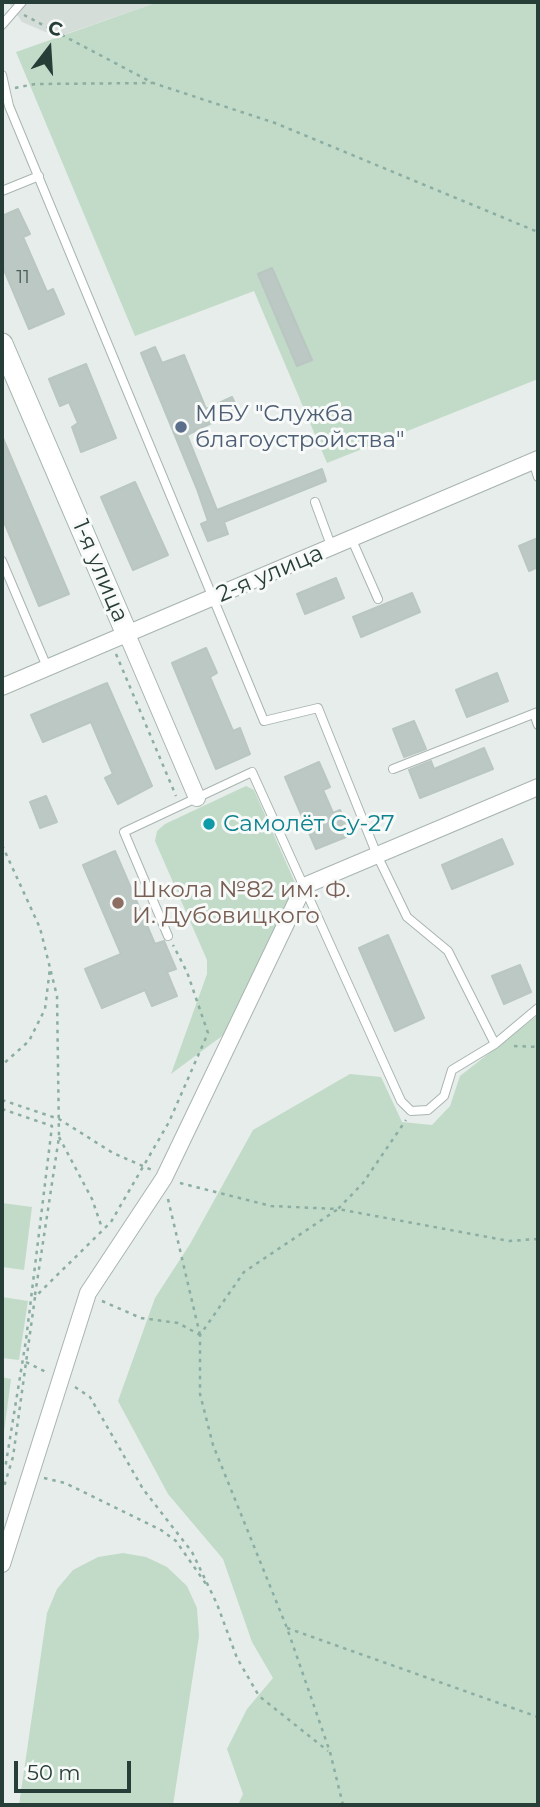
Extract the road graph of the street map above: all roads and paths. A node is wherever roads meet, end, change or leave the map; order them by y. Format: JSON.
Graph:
{"nodes":[{"id":1,"x":22,"y":2,"type":"edge"},
{"id":2,"x":14,"y":10,"type":"junction"},
{"id":3,"x":2,"y":25,"type":"edge"},
{"id":4,"x":2,"y":75,"type":"edge"},
{"id":5,"x":153,"y":83,"type":"junction"},
{"id":6,"x":4,"y":90,"type":"junction"},
{"id":7,"x":38,"y":176,"type":"junction"},
{"id":8,"x":2,"y":191,"type":"edge"},
{"id":9,"x":538,"y":232,"type":"edge"},
{"id":10,"x":2,"y":344,"type":"edge"},
{"id":11,"x":536,"y":460,"type":"edge"},
{"id":12,"x":538,"y":477,"type":"edge"},
{"id":13,"x":315,"y":502,"type":"dead end"},
{"id":14,"x":352,"y":540,"type":"junction"},
{"id":15,"x":332,"y":548,"type":"junction"},
{"id":16,"x":2,"y":561,"type":"edge"},
{"id":17,"x":213,"y":598,"type":"junction"},
{"id":18,"x":378,"y":599,"type":"dead end"},
{"id":19,"x":126,"y":632,"type":"junction"},
{"id":20,"x":47,"y":667,"type":"junction"},
{"id":21,"x":2,"y":687,"type":"edge"},
{"id":22,"x":536,"y":713,"type":"edge"},
{"id":23,"x":538,"y":725,"type":"edge"},
{"id":24,"x":393,"y":769,"type":"dead end"},
{"id":25,"x":538,"y":788,"type":"edge"},
{"id":26,"x":197,"y":798,"type":"junction"},
{"id":27,"x":2,"y":845,"type":"edge"},
{"id":28,"x":377,"y":855,"type":"junction"},
{"id":29,"x":304,"y":886,"type":"junction"},
{"id":30,"x":168,"y":936,"type":"joint"},
{"id":31,"x":50,"y":968,"type":"junction"},
{"id":32,"x":538,"y":1008,"type":"edge"},
{"id":33,"x":495,"y":1044,"type":"junction"},
{"id":34,"x":538,"y":1048,"type":"edge"},
{"id":35,"x":2,"y":1065,"type":"edge"},
{"id":36,"x":2,"y":1100,"type":"edge"},
{"id":37,"x":2,"y":1109,"type":"edge"},
{"id":38,"x":411,"y":1111,"type":"junction"},
{"id":39,"x":59,"y":1119,"type":"junction"},
{"id":40,"x":59,"y":1137,"type":"junction"},
{"id":41,"x":144,"y":1165,"type":"junction"},
{"id":42,"x":164,"y":1178,"type":"junction"},
{"id":43,"x":338,"y":1209,"type":"junction"},
{"id":44,"x":102,"y":1230,"type":"junction"},
{"id":45,"x":538,"y":1239,"type":"edge"},
{"id":46,"x":88,"y":1293,"type":"junction"},
{"id":47,"x":35,"y":1297,"type":"junction"},
{"id":48,"x":200,"y":1335,"type":"junction"},
{"id":49,"x":26,"y":1362,"type":"junction"},
{"id":50,"x":61,"y":1379,"type":"junction"},
{"id":51,"x":10,"y":1467,"type":"junction"},
{"id":52,"x":4,"y":1470,"type":"edge"},
{"id":53,"x":31,"y":1475,"type":"junction"},
{"id":54,"x":2,"y":1493,"type":"edge"},
{"id":55,"x":2,"y":1564,"type":"edge"},
{"id":56,"x":212,"y":1593,"type":"junction"},
{"id":57,"x":287,"y":1628,"type":"junction"},
{"id":58,"x":538,"y":1717,"type":"edge"},
{"id":59,"x":330,"y":1752,"type":"junction"},
{"id":60,"x":343,"y":1805,"type":"edge"}],
"edges":[{"from":1,"to":2,"type":"lane"},
{"from":2,"to":3,"type":"lane"},
{"from":2,"to":5,"type":"path"},
{"from":4,"to":6,"type":"lane"},
{"from":5,"to":6,"type":"path"},
{"from":5,"to":9,"type":"path"},
{"from":6,"to":7,"type":"lane"},
{"from":7,"to":8,"type":"lane"},
{"from":7,"to":17,"type":"lane"},
{"from":10,"to":19,"type":"street","name":"1-я улица"},
{"from":11,"to":12,"type":"lane"},
{"from":11,"to":14,"type":"street","name":"2-я улица"},
{"from":13,"to":15,"type":"lane"},
{"from":14,"to":15,"type":"street","name":"2-я улица"},
{"from":14,"to":18,"type":"lane"},
{"from":15,"to":17,"type":"street","name":"2-я улица"},
{"from":16,"to":20,"type":"lane"},
{"from":17,"to":19,"type":"street","name":"2-я улица"},
{"from":17,"to":28,"type":"lane"},
{"from":19,"to":20,"type":"street","name":"2-я улица"},
{"from":19,"to":26,"type":"street","name":"1-я улица"},
{"from":20,"to":21,"type":"street","name":"2-я улица"},
{"from":22,"to":23,"type":"lane"},
{"from":22,"to":24,"type":"lane"},
{"from":25,"to":28,"type":"street"},
{"from":26,"to":29,"type":"lane"},
{"from":26,"to":30,"type":"lane"},
{"from":27,"to":31,"type":"path"},
{"from":28,"to":29,"type":"street"},
{"from":28,"to":33,"type":"lane"},
{"from":29,"to":38,"type":"lane"},
{"from":29,"to":42,"type":"street"},
{"from":30,"to":41,"type":"path"},
{"from":31,"to":35,"type":"path"},
{"from":31,"to":39,"type":"path"},
{"from":32,"to":33,"type":"lane"},
{"from":33,"to":34,"type":"path"},
{"from":33,"to":38,"type":"lane"},
{"from":36,"to":39,"type":"path"},
{"from":37,"to":52,"type":"path"},
{"from":38,"to":43,"type":"path"},
{"from":39,"to":40,"type":"path"},
{"from":39,"to":41,"type":"path"},
{"from":40,"to":44,"type":"path"},
{"from":40,"to":47,"type":"path"},
{"from":41,"to":42,"type":"path"},
{"from":41,"to":44,"type":"path"},
{"from":42,"to":43,"type":"path"},
{"from":42,"to":46,"type":"street"},
{"from":42,"to":48,"type":"path"},
{"from":43,"to":45,"type":"path"},
{"from":43,"to":48,"type":"path"},
{"from":44,"to":47,"type":"path"},
{"from":46,"to":48,"type":"path"},
{"from":46,"to":50,"type":"street"},
{"from":47,"to":49,"type":"path"},
{"from":48,"to":57,"type":"path"},
{"from":49,"to":50,"type":"path"},
{"from":49,"to":51,"type":"path"},
{"from":50,"to":53,"type":"street"},
{"from":50,"to":56,"type":"path"},
{"from":51,"to":52,"type":"path"},
{"from":51,"to":54,"type":"path"},
{"from":53,"to":55,"type":"street"},
{"from":53,"to":56,"type":"path"},
{"from":56,"to":59,"type":"path"},
{"from":57,"to":58,"type":"path"},
{"from":57,"to":59,"type":"path"},
{"from":59,"to":60,"type":"path"}]}
